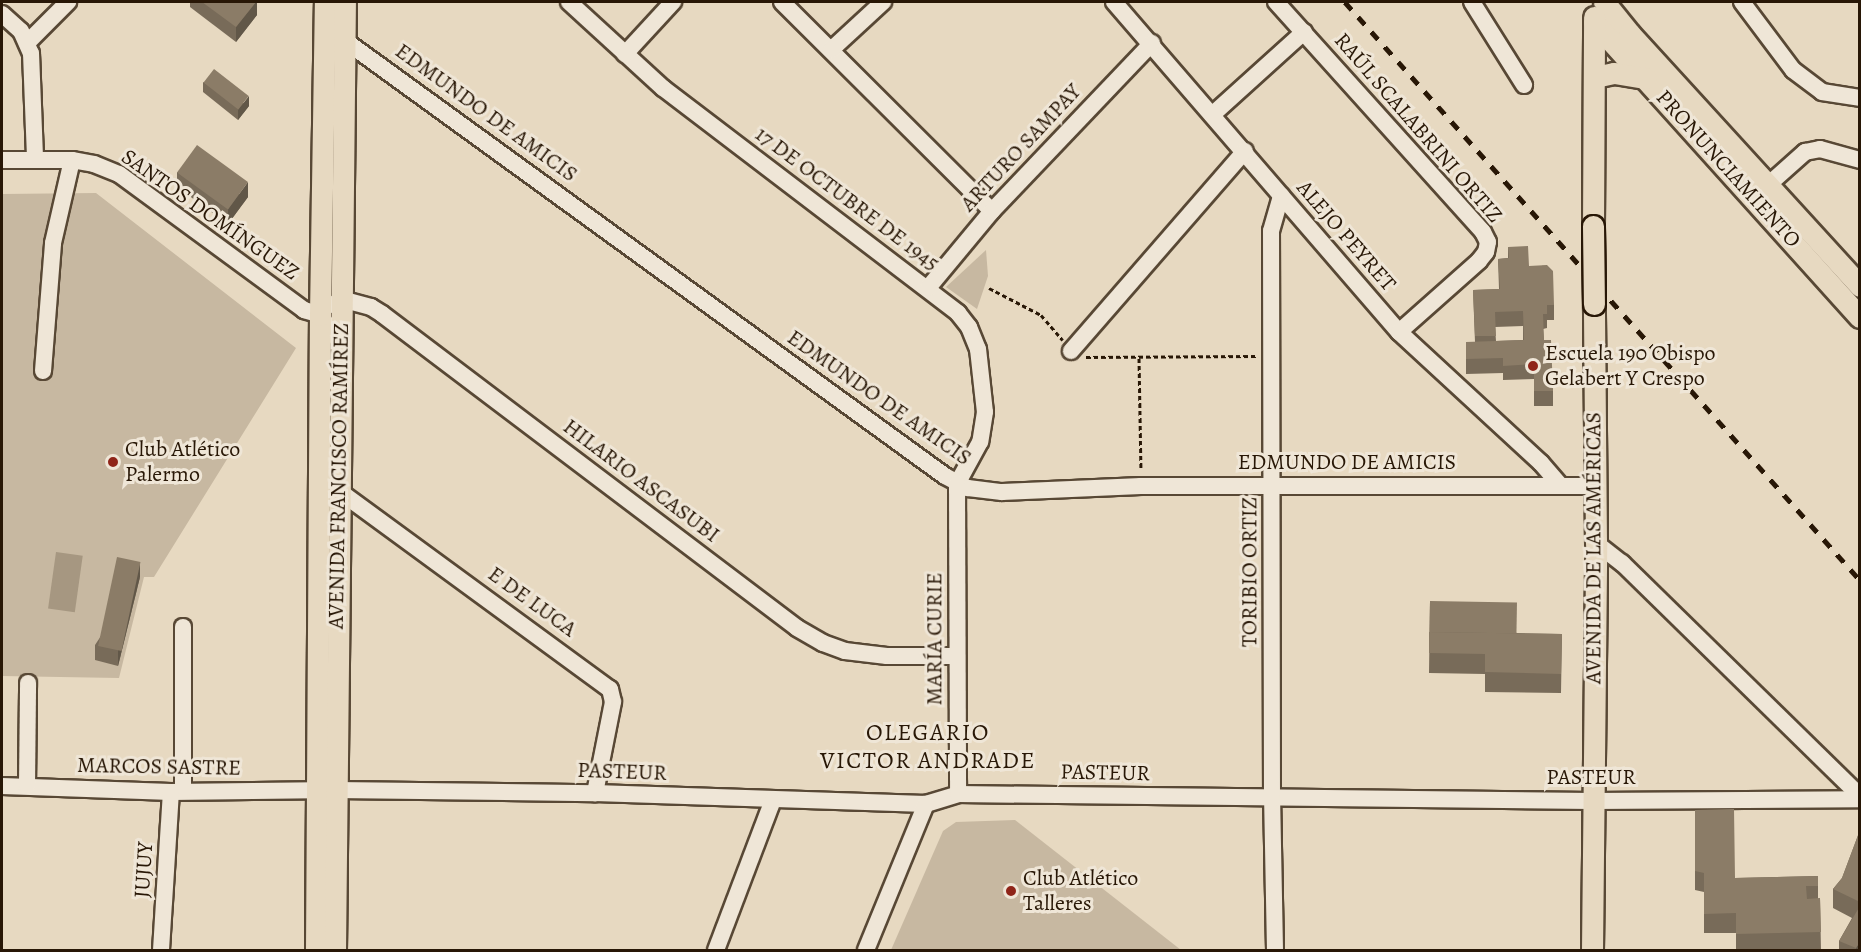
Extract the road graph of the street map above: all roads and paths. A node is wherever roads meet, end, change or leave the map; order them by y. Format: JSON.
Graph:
{"nodes":[{"id":1,"x":68,"y":2,"type":"edge"},
{"id":2,"x":325,"y":2,"type":"edge"},
{"id":3,"x":345,"y":2,"type":"edge"},
{"id":4,"x":569,"y":2,"type":"edge"},
{"id":5,"x":673,"y":2,"type":"edge"},
{"id":6,"x":782,"y":2,"type":"edge"},
{"id":7,"x":883,"y":2,"type":"edge"},
{"id":8,"x":1114,"y":2,"type":"edge"},
{"id":9,"x":1276,"y":2,"type":"edge"},
{"id":10,"x":1472,"y":2,"type":"edge"},
{"id":11,"x":1604,"y":2,"type":"edge"},
{"id":12,"x":1742,"y":2,"type":"edge"},
{"id":13,"x":1594,"y":12,"type":"edge"},
{"id":14,"x":2,"y":14,"type":"edge"},
{"id":15,"x":1304,"y":32,"type":"junction"},
{"id":16,"x":345,"y":40,"type":"junction"},
{"id":17,"x":28,"y":42,"type":"junction"},
{"id":18,"x":1152,"y":43,"type":"junction"},
{"id":19,"x":831,"y":50,"type":"junction"},
{"id":20,"x":626,"y":54,"type":"junction"},
{"id":21,"x":1595,"y":76,"type":"junction"},
{"id":22,"x":1646,"y":78,"type":"junction"},
{"id":23,"x":1524,"y":85,"type":"dead end"},
{"id":24,"x":1860,"y":98,"type":"edge"},
{"id":25,"x":1212,"y":115,"type":"junction"},
{"id":26,"x":1245,"y":151,"type":"junction"},
{"id":27,"x":35,"y":159,"type":"junction"},
{"id":28,"x":2,"y":160,"type":"edge"},
{"id":29,"x":72,"y":160,"type":"junction"},
{"id":30,"x":1860,"y":160,"type":"edge"},
{"id":31,"x":1768,"y":185,"type":"junction"},
{"id":32,"x":1281,"y":195,"type":"junction"},
{"id":33,"x":992,"y":210,"type":"junction"},
{"id":34,"x":1860,"y":286,"type":"edge"},
{"id":35,"x":928,"y":288,"type":"junction"},
{"id":36,"x":989,"y":288,"type":"dead end"},
{"id":37,"x":341,"y":299,"type":"junction"},
{"id":38,"x":320,"y":315,"type":"junction"},
{"id":39,"x":1860,"y":317,"type":"edge"},
{"id":40,"x":1399,"y":332,"type":"junction"},
{"id":41,"x":340,"y":343,"type":"junction"},
{"id":42,"x":1071,"y":351,"type":"junction"},
{"id":43,"x":1271,"y":356,"type":"junction"},
{"id":44,"x":1139,"y":358,"type":"junction"},
{"id":45,"x":43,"y":371,"type":"dead end"},
{"id":46,"x":957,"y":484,"type":"junction"},
{"id":47,"x":1272,"y":485,"type":"junction"},
{"id":48,"x":1560,"y":485,"type":"junction"},
{"id":49,"x":1141,"y":486,"type":"junction"},
{"id":50,"x":1595,"y":486,"type":"junction"},
{"id":51,"x":339,"y":491,"type":"junction"},
{"id":52,"x":1596,"y":543,"type":"junction"},
{"id":53,"x":183,"y":627,"type":"dead end"},
{"id":54,"x":957,"y":656,"type":"junction"},
{"id":55,"x":28,"y":683,"type":"dead end"},
{"id":56,"x":2,"y":786,"type":"edge"},
{"id":57,"x":27,"y":786,"type":"junction"},
{"id":58,"x":326,"y":790,"type":"junction"},
{"id":59,"x":177,"y":791,"type":"junction"},
{"id":60,"x":595,"y":793,"type":"junction"},
{"id":61,"x":958,"y":794,"type":"junction"},
{"id":62,"x":1860,"y":797,"type":"edge"},
{"id":63,"x":1272,"y":799,"type":"junction"},
{"id":64,"x":772,"y":800,"type":"junction"},
{"id":65,"x":1592,"y":801,"type":"junction"},
{"id":66,"x":926,"y":804,"type":"junction"},
{"id":67,"x":161,"y":951,"type":"edge"},
{"id":68,"x":316,"y":951,"type":"edge"},
{"id":69,"x":335,"y":951,"type":"edge"},
{"id":70,"x":716,"y":951,"type":"edge"},
{"id":71,"x":866,"y":951,"type":"edge"},
{"id":72,"x":1275,"y":951,"type":"edge"},
{"id":73,"x":1592,"y":951,"type":"edge"}],
"edges":[{"from":1,"to":17,"type":"street"},
{"from":2,"to":38,"type":"main road","name":"AVENIDA FRANCISCO RAMÍREZ"},
{"from":3,"to":16,"type":"main road","name":"AVENIDA FRANCISCO RAMÍREZ"},
{"from":4,"to":20,"type":"street","name":"17 DE OCTUBRE DE 1945"},
{"from":5,"to":20,"type":"street"},
{"from":6,"to":19,"type":"street"},
{"from":7,"to":19,"type":"street"},
{"from":8,"to":18,"type":"street","name":"ALEJO PEYRET"},
{"from":9,"to":15,"type":"street","name":"RAÚL SCALABRINI ORTIZ"},
{"from":10,"to":23,"type":"street"},
{"from":11,"to":31,"type":"main road","name":"PRONUNCIAMIENTO"},
{"from":12,"to":24,"type":"street"},
{"from":13,"to":21,"type":"main road","name":"AVENIDA DE LAS AMÉRICAS"},
{"from":13,"to":22,"type":"main road","name":"PRONUNCIAMIENTO"},
{"from":14,"to":17,"type":"street"},
{"from":15,"to":25,"type":"street"},
{"from":15,"to":40,"type":"street","name":"RAÚL SCALABRINI ORTIZ"},
{"from":16,"to":37,"type":"main road","name":"AVENIDA FRANCISCO RAMÍREZ"},
{"from":16,"to":46,"type":"street","name":"EDMUNDO DE AMICIS"},
{"from":17,"to":27,"type":"street"},
{"from":18,"to":25,"type":"street","name":"ALEJO PEYRET"},
{"from":18,"to":33,"type":"street","name":"ARTURO SAMPAY"},
{"from":19,"to":33,"type":"street"},
{"from":20,"to":35,"type":"street","name":"17 DE OCTUBRE DE 1945"},
{"from":21,"to":22,"type":"main road"},
{"from":21,"to":50,"type":"main road","name":"AVENIDA DE LAS AMÉRICAS","bridge":true},
{"from":22,"to":39,"type":"main road","name":"PRONUNCIAMIENTO"},
{"from":25,"to":26,"type":"street","name":"ALEJO PEYRET"},
{"from":26,"to":32,"type":"street","name":"ALEJO PEYRET"},
{"from":26,"to":42,"type":"street"},
{"from":27,"to":28,"type":"street","name":"SANTOS DOMÍNGUEZ"},
{"from":27,"to":29,"type":"street","name":"SANTOS DOMÍNGUEZ"},
{"from":29,"to":38,"type":"street","name":"SANTOS DOMÍNGUEZ"},
{"from":29,"to":45,"type":"street"},
{"from":30,"to":31,"type":"street"},
{"from":31,"to":34,"type":"main road","name":"PRONUNCIAMIENTO"},
{"from":32,"to":40,"type":"street","name":"ALEJO PEYRET"},
{"from":32,"to":43,"type":"street","name":"TORIBIO ORTIZ"},
{"from":33,"to":35,"type":"street","name":"ARTURO SAMPAY"},
{"from":35,"to":46,"type":"street","name":"17 DE OCTUBRE DE 1945"},
{"from":36,"to":42,"type":"path"},
{"from":37,"to":38,"type":"street"},
{"from":37,"to":41,"type":"main road","name":"AVENIDA FRANCISCO RAMÍREZ"},
{"from":37,"to":54,"type":"street","name":"HILARIO ASCASUBI"},
{"from":38,"to":41,"type":"street","name":"SANTOS DOMÍNGUEZ"},
{"from":38,"to":58,"type":"main road","name":"AVENIDA FRANCISCO RAMÍREZ"},
{"from":40,"to":48,"type":"street","name":"ALEJO PEYRET"},
{"from":41,"to":51,"type":"main road","name":"AVENIDA FRANCISCO RAMÍREZ"},
{"from":42,"to":44,"type":"path"},
{"from":43,"to":44,"type":"path"},
{"from":43,"to":47,"type":"street","name":"TORIBIO ORTIZ"},
{"from":44,"to":49,"type":"path"},
{"from":46,"to":49,"type":"street","name":"EDMUNDO DE AMICIS"},
{"from":46,"to":54,"type":"street","name":"MARÍA CURIE"},
{"from":47,"to":48,"type":"street","name":"EDMUNDO DE AMICIS"},
{"from":47,"to":49,"type":"street","name":"EDMUNDO DE AMICIS"},
{"from":47,"to":63,"type":"street","name":"TORIBIO ORTIZ"},
{"from":48,"to":50,"type":"street","name":"EDMUNDO DE AMICIS"},
{"from":50,"to":52,"type":"main road","name":"AVENIDA DE LAS AMÉRICAS"},
{"from":51,"to":58,"type":"main road","name":"AVENIDA FRANCISCO RAMÍREZ"},
{"from":51,"to":60,"type":"street","name":"E DE LUCA"},
{"from":52,"to":62,"type":"street"},
{"from":52,"to":65,"type":"main road","name":"AVENIDA DE LAS AMÉRICAS"},
{"from":53,"to":59,"type":"street","name":"JUJUY"},
{"from":54,"to":61,"type":"street","name":"MARÍA CURIE"},
{"from":55,"to":57,"type":"street"},
{"from":56,"to":57,"type":"street","name":"MARCOS SASTRE"},
{"from":57,"to":59,"type":"street","name":"MARCOS SASTRE"},
{"from":58,"to":59,"type":"street","name":"MARCOS SASTRE"},
{"from":58,"to":60,"type":"street","name":"PASTEUR"},
{"from":58,"to":68,"type":"main road","name":"AVENIDA FRANCISCO RAMÍREZ"},
{"from":58,"to":69,"type":"main road","name":"AVENIDA FRANCISCO RAMÍREZ"},
{"from":59,"to":67,"type":"street","name":"JUJUY"},
{"from":60,"to":64,"type":"street","name":"PASTEUR"},
{"from":61,"to":63,"type":"street","name":"PASTEUR"},
{"from":61,"to":66,"type":"street","name":"PASTEUR"},
{"from":62,"to":65,"type":"street","name":"PASTEUR"},
{"from":63,"to":65,"type":"street","name":"PASTEUR"},
{"from":63,"to":72,"type":"street","name":"TORIBIO ORTIZ"},
{"from":64,"to":66,"type":"street","name":"PASTEUR"},
{"from":64,"to":70,"type":"street"},
{"from":65,"to":73,"type":"main road","name":"AVENIDA DE LAS AMÉRICAS"},
{"from":66,"to":71,"type":"street"}]}
